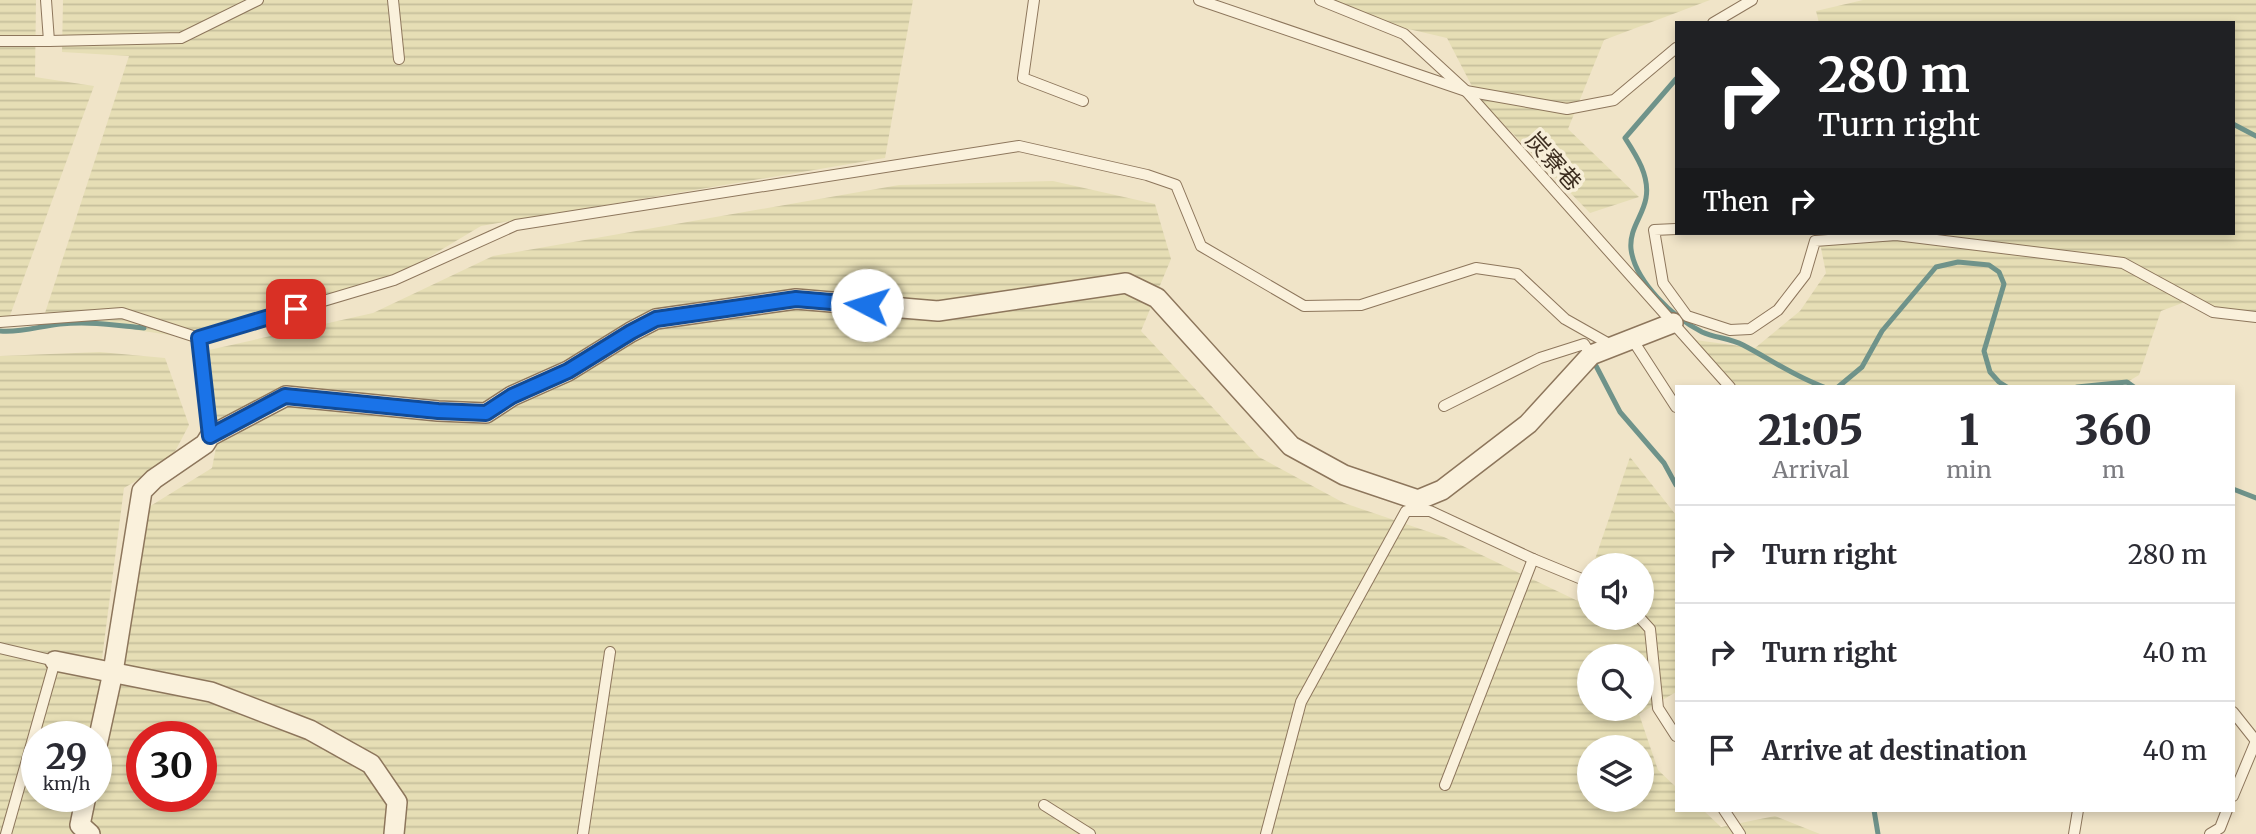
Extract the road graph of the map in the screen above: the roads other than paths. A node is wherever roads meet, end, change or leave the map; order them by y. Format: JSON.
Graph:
{"nodes":[{"id":1,"x":46,"y":0,"type":"edge"},
{"id":2,"x":258,"y":0,"type":"edge"},
{"id":3,"x":393,"y":0,"type":"edge"},
{"id":4,"x":1034,"y":0,"type":"edge"},
{"id":5,"x":1199,"y":0,"type":"edge"},
{"id":6,"x":1320,"y":0,"type":"edge"},
{"id":7,"x":1752,"y":0,"type":"edge"},
{"id":8,"x":1716,"y":21,"type":"edge"},
{"id":9,"x":0,"y":41,"type":"edge"},
{"id":10,"x":49,"y":41,"type":"junction"},
{"id":11,"x":1675,"y":49,"type":"edge"},
{"id":12,"x":399,"y":59,"type":"dead end"},
{"id":13,"x":1466,"y":91,"type":"junction"},
{"id":14,"x":1083,"y":101,"type":"dead end"},
{"id":15,"x":1675,"y":229,"type":"edge"},
{"id":16,"x":1814,"y":237,"type":"edge"},
{"id":17,"x":2256,"y":317,"type":"edge"},
{"id":18,"x":0,"y":322,"type":"edge"},
{"id":19,"x":1673,"y":323,"type":"junction"},
{"id":20,"x":199,"y":338,"type":"junction"},
{"id":21,"x":1632,"y":339,"type":"junction"},
{"id":22,"x":1613,"y":347,"type":"junction"},
{"id":23,"x":1591,"y":355,"type":"junction"},
{"id":24,"x":1728,"y":385,"type":"edge"},
{"id":25,"x":1675,"y":405,"type":"edge"},
{"id":26,"x":1444,"y":406,"type":"dead end"},
{"id":27,"x":210,"y":436,"type":"junction"},
{"id":28,"x":1533,"y":559,"type":"junction"},
{"id":29,"x":1577,"y":577,"type":"edge"},
{"id":30,"x":1650,"y":630,"type":"edge"},
{"id":31,"x":0,"y":648,"type":"edge"},
{"id":32,"x":610,"y":652,"type":"dead end"},
{"id":33,"x":55,"y":661,"type":"junction"},
{"id":34,"x":113,"y":672,"type":"junction"},
{"id":35,"x":2235,"y":715,"type":"edge"},
{"id":36,"x":102,"y":721,"type":"edge"},
{"id":37,"x":1675,"y":734,"type":"edge"},
{"id":38,"x":2256,"y":741,"type":"edge"},
{"id":39,"x":1445,"y":785,"type":"dead end"},
{"id":40,"x":2235,"y":791,"type":"edge"},
{"id":41,"x":1044,"y":805,"type":"dead end"},
{"id":42,"x":83,"y":812,"type":"edge"},
{"id":43,"x":1725,"y":812,"type":"edge"},
{"id":44,"x":2078,"y":812,"type":"edge"},
{"id":45,"x":2226,"y":812,"type":"edge"},
{"id":46,"x":6,"y":834,"type":"edge"},
{"id":47,"x":90,"y":834,"type":"edge"},
{"id":48,"x":394,"y":834,"type":"edge"},
{"id":49,"x":583,"y":834,"type":"edge"},
{"id":50,"x":1090,"y":834,"type":"edge"},
{"id":51,"x":1266,"y":834,"type":"edge"},
{"id":52,"x":1740,"y":834,"type":"edge"},
{"id":53,"x":2074,"y":834,"type":"edge"},
{"id":54,"x":2210,"y":834,"type":"edge"}],
"edges":[{"from":1,"to":10,"type":"lane"},
{"from":2,"to":10,"type":"lane"},
{"from":3,"to":12,"type":"lane"},
{"from":4,"to":14,"type":"lane"},
{"from":5,"to":13,"type":"lane"},
{"from":6,"to":13,"type":"lane","name":"炭寮巷"},
{"from":7,"to":8,"type":"lane"},
{"from":9,"to":10,"type":"lane"},
{"from":11,"to":13,"type":"lane"},
{"from":13,"to":19,"type":"lane","name":"炭寮巷"},
{"from":15,"to":16,"type":"lane"},
{"from":16,"to":17,"type":"lane"},
{"from":18,"to":20,"type":"lane"},
{"from":19,"to":21,"type":"street"},
{"from":19,"to":24,"type":"lane","name":"炭寮巷"},
{"from":20,"to":22,"type":"lane"},
{"from":20,"to":27,"type":"lane"},
{"from":21,"to":22,"type":"street"},
{"from":21,"to":25,"type":"lane"},
{"from":22,"to":23,"type":"street"},
{"from":23,"to":26,"type":"lane"},
{"from":23,"to":27,"type":"street"},
{"from":27,"to":34,"type":"street"},
{"from":28,"to":29,"type":"lane"},
{"from":28,"to":39,"type":"lane"},
{"from":28,"to":51,"type":"lane"},
{"from":30,"to":37,"type":"lane"},
{"from":31,"to":33,"type":"lane"},
{"from":32,"to":49,"type":"lane"},
{"from":33,"to":34,"type":"street"},
{"from":33,"to":46,"type":"lane"},
{"from":34,"to":36,"type":"street"},
{"from":34,"to":48,"type":"street"},
{"from":35,"to":38,"type":"lane"},
{"from":38,"to":40,"type":"lane"},
{"from":41,"to":50,"type":"lane"},
{"from":42,"to":47,"type":"street"},
{"from":43,"to":52,"type":"lane"},
{"from":44,"to":53,"type":"lane"},
{"from":45,"to":54,"type":"lane"}]}
